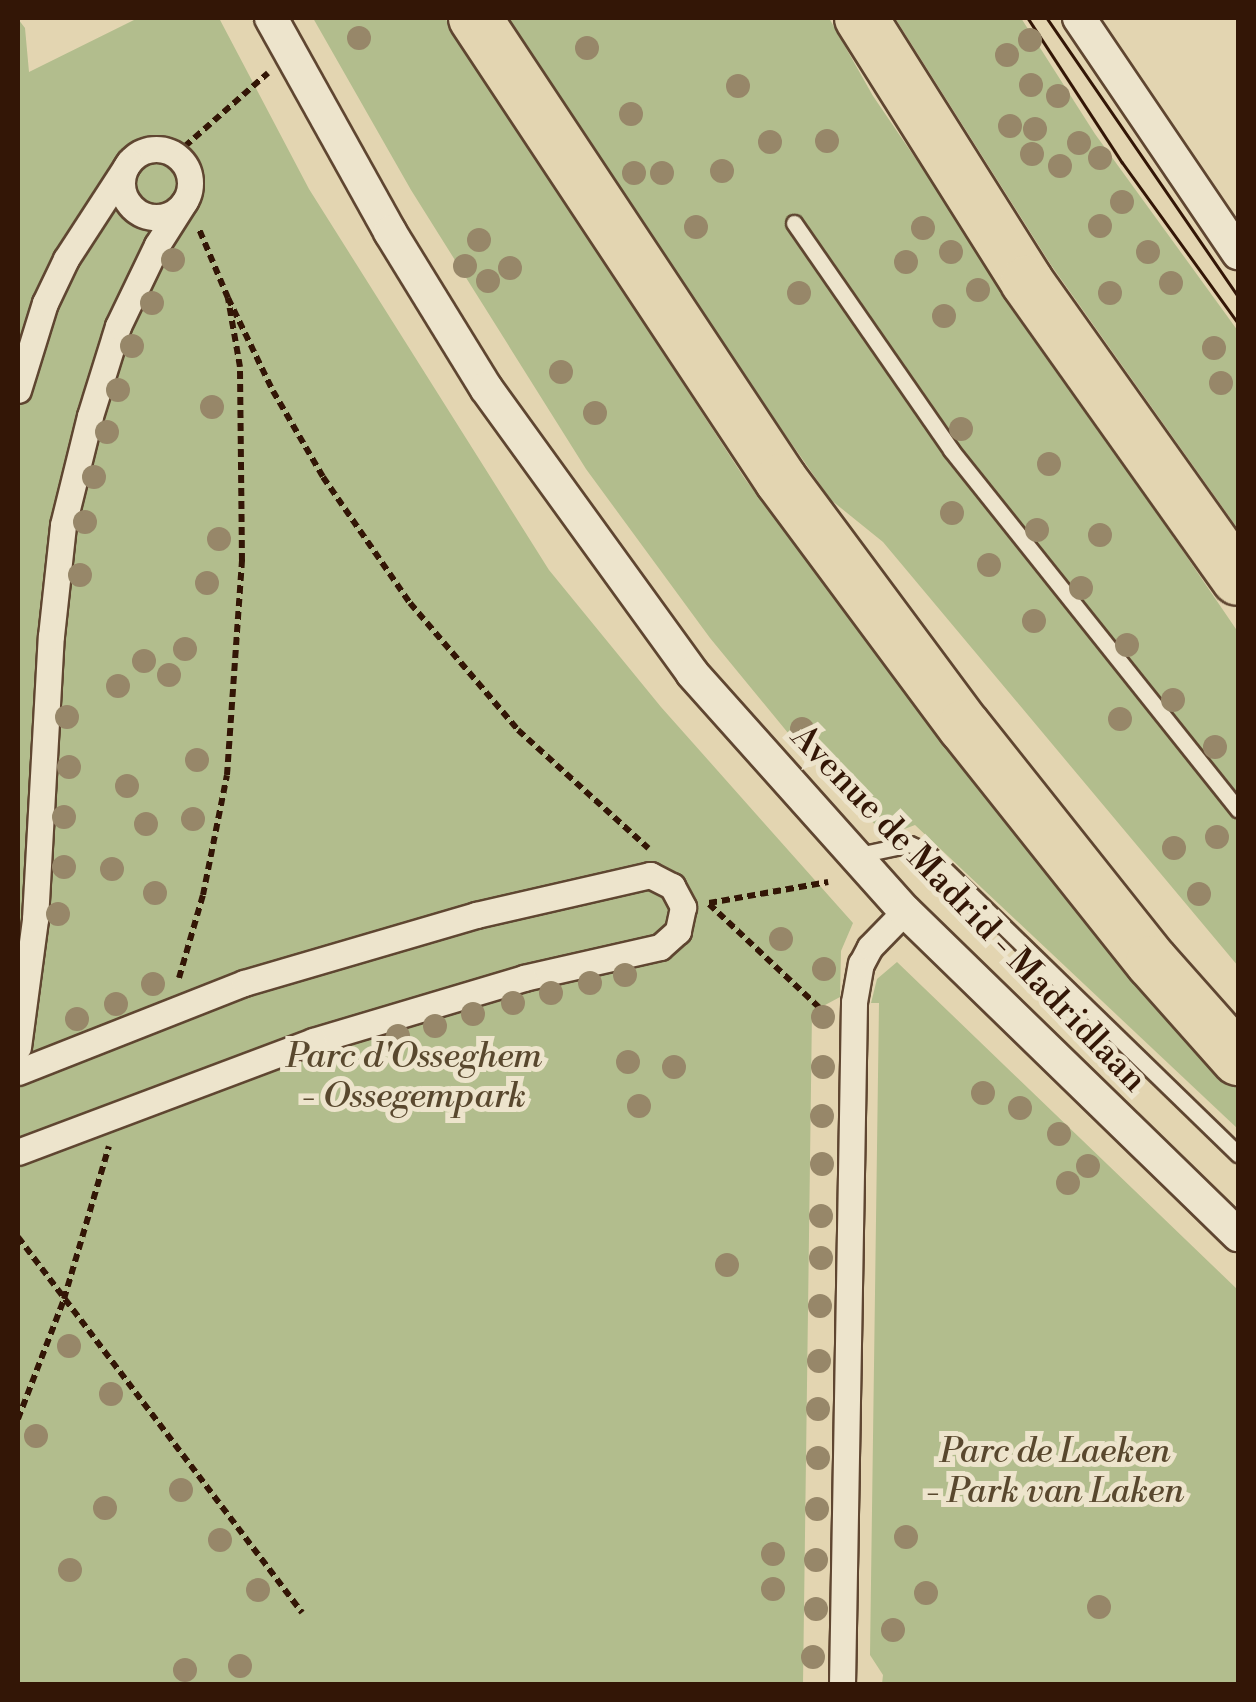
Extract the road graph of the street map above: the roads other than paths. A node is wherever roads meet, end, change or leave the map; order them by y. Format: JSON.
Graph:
{"nodes":[{"id":1,"x":271,"y":18,"type":"edge"},
{"id":2,"x":475,"y":18,"type":"edge"},
{"id":3,"x":861,"y":18,"type":"edge"},
{"id":4,"x":1079,"y":18,"type":"edge"},
{"id":5,"x":129,"y":162,"type":"junction"},
{"id":6,"x":186,"y":201,"type":"junction"},
{"id":7,"x":794,"y":222,"type":"dead end"},
{"id":8,"x":1238,"y":253,"type":"edge"},
{"id":9,"x":18,"y":390,"type":"edge"},
{"id":10,"x":1238,"y":580,"type":"edge"},
{"id":11,"x":1238,"y":809,"type":"edge"},
{"id":12,"x":854,"y":856,"type":"junction"},
{"id":13,"x":1084,"y":873,"type":"junction"},
{"id":14,"x":905,"y":911,"type":"junction"},
{"id":15,"x":1238,"y":1034,"type":"edge"},
{"id":16,"x":18,"y":1047,"type":"edge"},
{"id":17,"x":1238,"y":1059,"type":"edge"},
{"id":18,"x":18,"y":1072,"type":"edge"},
{"id":19,"x":18,"y":1152,"type":"edge"},
{"id":20,"x":1238,"y":1154,"type":"edge"},
{"id":21,"x":1238,"y":1234,"type":"edge"},
{"id":22,"x":842,"y":1684,"type":"edge"}],
"edges":[{"from":1,"to":12,"type":"street","name":"Avenue de Madrid - Madridlaan"},
{"from":2,"to":13,"type":"highway"},
{"from":3,"to":10,"type":"highway"},
{"from":4,"to":8,"type":"street"},
{"from":5,"to":6,"type":"street"},
{"from":5,"to":6,"type":"street"},
{"from":5,"to":9,"type":"street"},
{"from":6,"to":16,"type":"street"},
{"from":7,"to":11,"type":"lane"},
{"from":12,"to":14,"type":"street","name":"Avenue de Madrid - Madridlaan"},
{"from":12,"to":20,"type":"lane"},
{"from":13,"to":15,"type":"highway"},
{"from":13,"to":17,"type":"highway"},
{"from":14,"to":21,"type":"street","name":"Avenue de Madrid - Madridlaan"},
{"from":14,"to":22,"type":"street"},
{"from":18,"to":19,"type":"street"}]}
